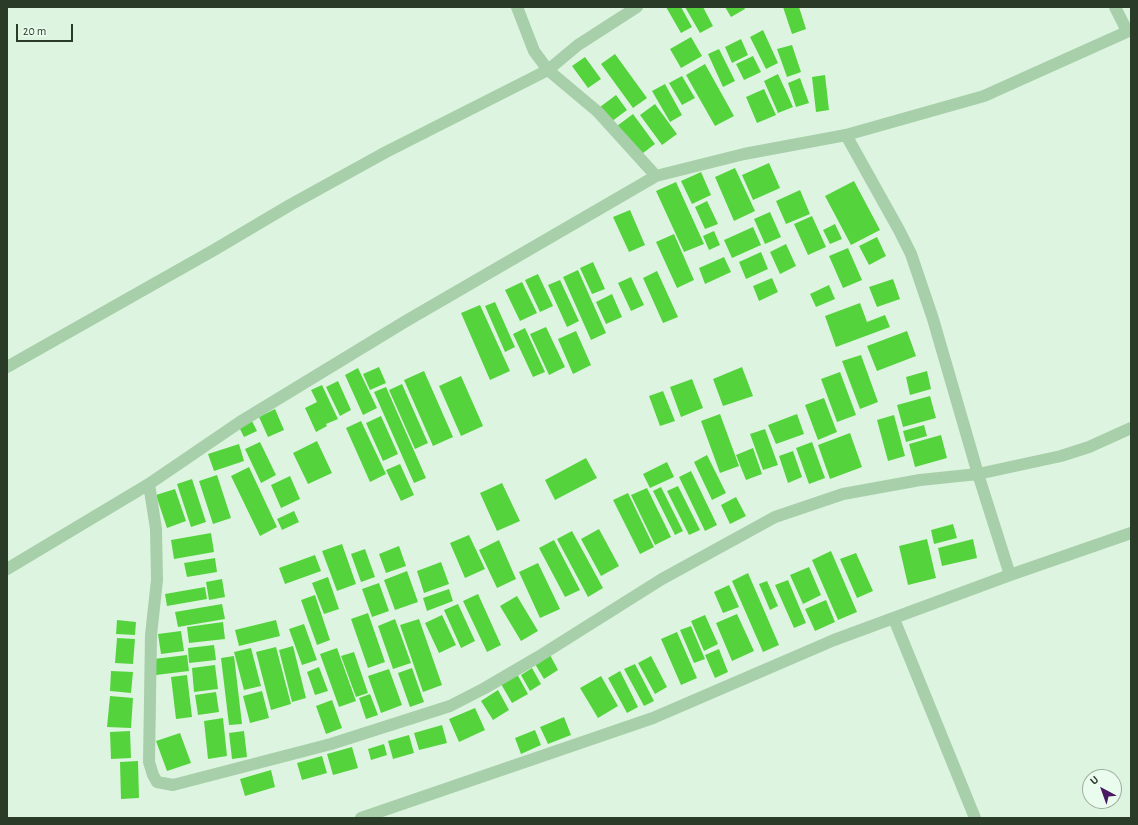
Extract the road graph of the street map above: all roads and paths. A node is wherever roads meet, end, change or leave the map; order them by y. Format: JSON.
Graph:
{"nodes":[{"id":1,"x":517,"y":7,"type":"edge"},
{"id":2,"x":637,"y":7,"type":"edge"},
{"id":3,"x":1115,"y":7,"type":"edge"},
{"id":4,"x":1129,"y":31,"type":"edge"},
{"id":5,"x":548,"y":70,"type":"junction"},
{"id":6,"x":846,"y":135,"type":"junction"},
{"id":7,"x":656,"y":176,"type":"junction"},
{"id":8,"x":7,"y":367,"type":"edge"},
{"id":9,"x":1131,"y":428,"type":"edge"},
{"id":10,"x":978,"y":474,"type":"junction"},
{"id":11,"x":149,"y":484,"type":"junction"},
{"id":12,"x":1131,"y":533,"type":"edge"},
{"id":13,"x":7,"y":569,"type":"edge"},
{"id":14,"x":1010,"y":575,"type":"junction"},
{"id":15,"x":894,"y":619,"type":"junction"},
{"id":16,"x":361,"y":818,"type":"edge"},
{"id":17,"x":975,"y":818,"type":"edge"}],
"edges":[{"from":1,"to":5,"type":"street"},
{"from":2,"to":5,"type":"street"},
{"from":3,"to":4,"type":"street"},
{"from":4,"to":6,"type":"street"},
{"from":5,"to":7,"type":"street"},
{"from":5,"to":8,"type":"street"},
{"from":6,"to":7,"type":"street"},
{"from":6,"to":10,"type":"street"},
{"from":7,"to":11,"type":"street"},
{"from":9,"to":10,"type":"street"},
{"from":10,"to":11,"type":"street"},
{"from":10,"to":14,"type":"street"},
{"from":11,"to":13,"type":"street"},
{"from":12,"to":14,"type":"street"},
{"from":14,"to":15,"type":"street"},
{"from":15,"to":16,"type":"street"},
{"from":15,"to":17,"type":"street"}]}
